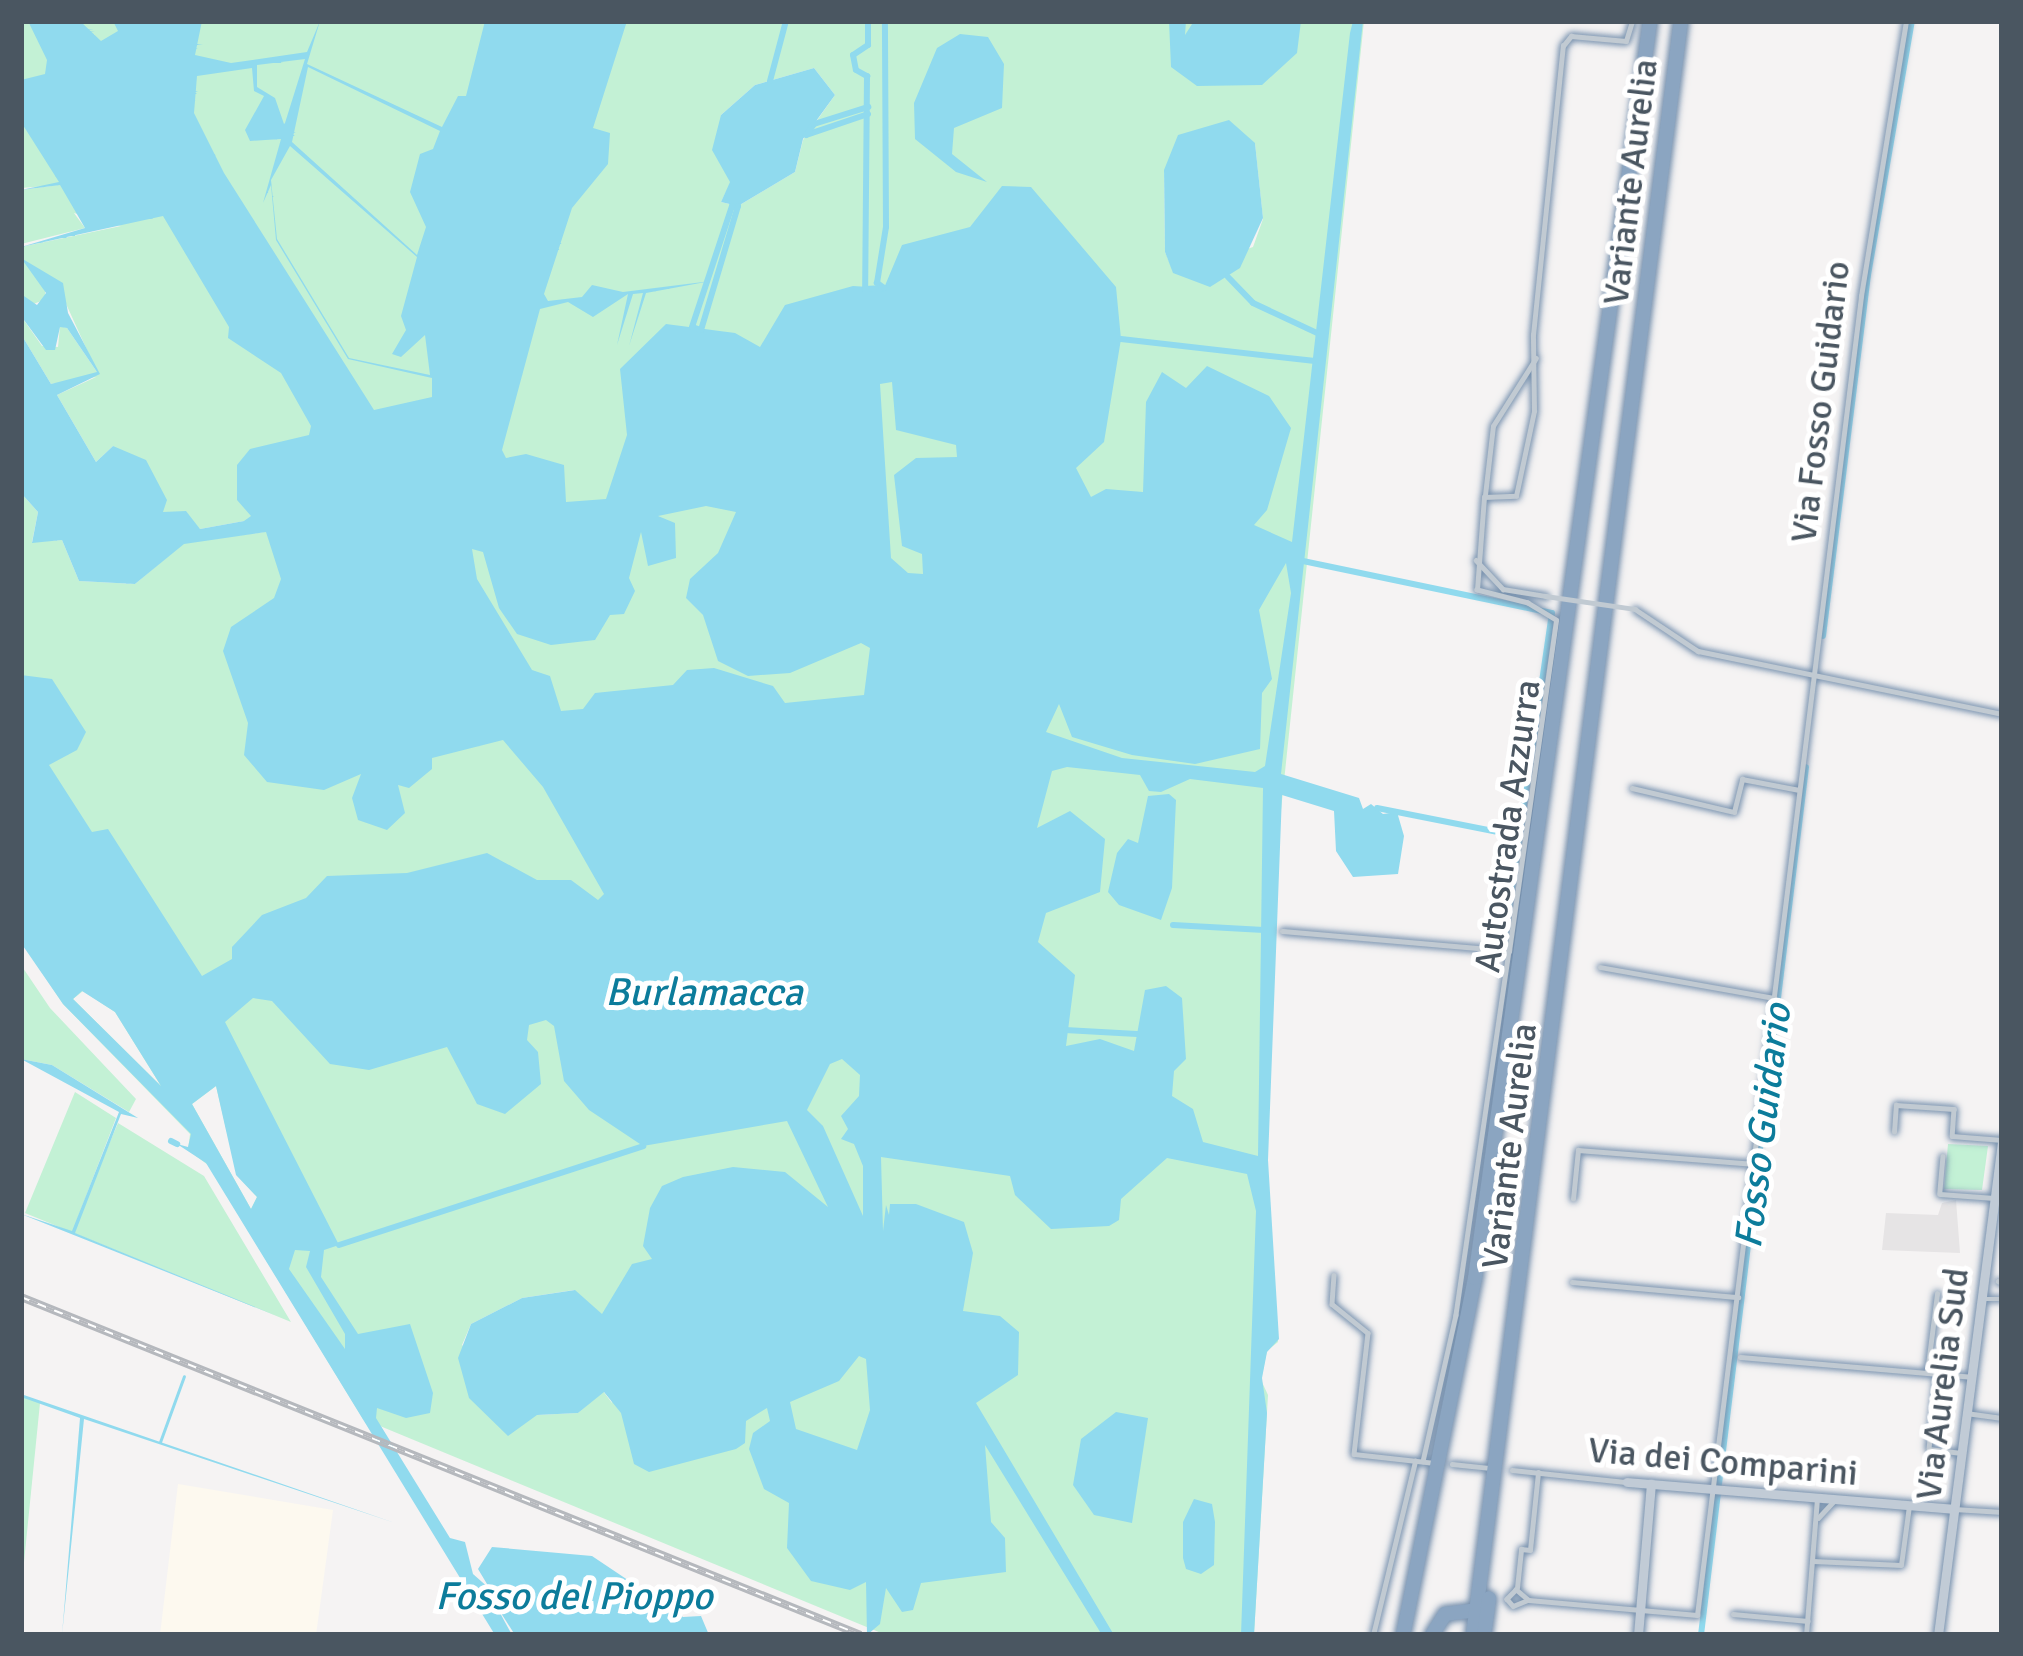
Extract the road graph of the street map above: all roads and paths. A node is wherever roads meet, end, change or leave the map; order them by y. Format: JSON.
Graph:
{"nodes":[{"id":1,"x":1632,"y":21,"type":"edge"},
{"id":2,"x":1654,"y":21,"type":"edge"},
{"id":3,"x":1684,"y":21,"type":"edge"},
{"id":4,"x":1906,"y":21,"type":"edge"},
{"id":5,"x":1536,"y":358,"type":"junction"},
{"id":6,"x":1484,"y":496,"type":"junction"},
{"id":7,"x":1476,"y":560,"type":"junction"},
{"id":8,"x":1813,"y":679,"type":"junction"},
{"id":9,"x":2002,"y":714,"type":"edge"},
{"id":10,"x":1632,"y":788,"type":"dead end"},
{"id":11,"x":1799,"y":790,"type":"junction"},
{"id":12,"x":1282,"y":931,"type":"dead end"},
{"id":13,"x":1509,"y":951,"type":"junction"},
{"id":14,"x":1600,"y":967,"type":"dead end"},
{"id":15,"x":1774,"y":998,"type":"junction"},
{"id":16,"x":1894,"y":1132,"type":"dead end"},
{"id":17,"x":2002,"y":1140,"type":"edge"},
{"id":18,"x":1943,"y":1156,"type":"dead end"},
{"id":19,"x":1754,"y":1164,"type":"junction"},
{"id":20,"x":2000,"y":1180,"type":"edge"},
{"id":21,"x":1573,"y":1198,"type":"dead end"},
{"id":22,"x":1994,"y":1198,"type":"junction"},
{"id":23,"x":1334,"y":1275,"type":"dead end"},
{"id":24,"x":1572,"y":1282,"type":"dead end"},
{"id":25,"x":1937,"y":1294,"type":"dead end"},
{"id":26,"x":1738,"y":1297,"type":"junction"},
{"id":27,"x":1981,"y":1299,"type":"junction"},
{"id":28,"x":2002,"y":1299,"type":"edge"},
{"id":29,"x":1740,"y":1357,"type":"dead end"},
{"id":30,"x":1927,"y":1373,"type":"junction"},
{"id":31,"x":1937,"y":1374,"type":"junction"},
{"id":32,"x":1971,"y":1377,"type":"junction"},
{"id":33,"x":1966,"y":1413,"type":"junction"},
{"id":34,"x":2002,"y":1418,"type":"edge"},
{"id":35,"x":1961,"y":1453,"type":"junction"},
{"id":36,"x":1419,"y":1461,"type":"junction"},
{"id":37,"x":1434,"y":1462,"type":"dead end"},
{"id":38,"x":1452,"y":1464,"type":"dead end"},
{"id":39,"x":1497,"y":1468,"type":"dead end"},
{"id":40,"x":1512,"y":1470,"type":"dead end"},
{"id":41,"x":1538,"y":1472,"type":"junction"},
{"id":42,"x":1627,"y":1482,"type":"joint"},
{"id":43,"x":1712,"y":1488,"type":"junction"},
{"id":44,"x":1653,"y":1494,"type":"junction"},
{"id":45,"x":1817,"y":1497,"type":"junction"},
{"id":46,"x":1836,"y":1499,"type":"junction"},
{"id":47,"x":1909,"y":1506,"type":"junction"},
{"id":48,"x":1954,"y":1509,"type":"junction"},
{"id":49,"x":2002,"y":1512,"type":"edge"},
{"id":50,"x":1819,"y":1519,"type":"junction"},
{"id":51,"x":1813,"y":1561,"type":"junction"},
{"id":52,"x":1516,"y":1590,"type":"junction"},
{"id":53,"x":1528,"y":1600,"type":"junction"},
{"id":54,"x":1641,"y":1610,"type":"junction"},
{"id":55,"x":1470,"y":1611,"type":"dead end"},
{"id":56,"x":1733,"y":1614,"type":"dead end"},
{"id":57,"x":1808,"y":1622,"type":"junction"},
{"id":58,"x":1480,"y":1634,"type":"edge"},
{"id":59,"x":1373,"y":1635,"type":"edge"},
{"id":60,"x":1407,"y":1635,"type":"edge"},
{"id":61,"x":1432,"y":1635,"type":"edge"},
{"id":62,"x":1638,"y":1635,"type":"edge"},
{"id":63,"x":1806,"y":1635,"type":"edge"},
{"id":64,"x":1938,"y":1635,"type":"edge"}],
"edges":[{"from":1,"to":5,"type":"street"},
{"from":2,"to":60,"type":"highway","name":"Autostrada Azzurra"},
{"from":3,"to":58,"type":"highway","name":"Variante Aurelia"},
{"from":4,"to":8,"type":"street","name":"Via Fosso Guidario"},
{"from":5,"to":6,"type":"street"},
{"from":5,"to":6,"type":"street"},
{"from":6,"to":7,"type":"street"},
{"from":7,"to":8,"type":"street","bridge":true},
{"from":7,"to":13,"type":"street"},
{"from":8,"to":9,"type":"street"},
{"from":8,"to":11,"type":"street","name":"Via Fosso Guidario"},
{"from":10,"to":11,"type":"street"},
{"from":11,"to":15,"type":"street","name":"Via Fosso Guidario"},
{"from":12,"to":13,"type":"street"},
{"from":13,"to":36,"type":"street"},
{"from":14,"to":15,"type":"street"},
{"from":15,"to":19,"type":"street","name":"Via Fosso Guidario"},
{"from":16,"to":17,"type":"street"},
{"from":17,"to":20,"type":"main road","name":"Via Aurelia Sud"},
{"from":18,"to":22,"type":"street"},
{"from":19,"to":21,"type":"street"},
{"from":19,"to":26,"type":"street","name":"Via Fosso Guidario"},
{"from":20,"to":22,"type":"main road","name":"Via Aurelia Sud"},
{"from":22,"to":27,"type":"main road","name":"Via Aurelia Sud"},
{"from":23,"to":36,"type":"street"},
{"from":24,"to":26,"type":"street"},
{"from":25,"to":30,"type":"street"},
{"from":26,"to":43,"type":"street","name":"Via Fosso Guidario"},
{"from":27,"to":28,"type":"street"},
{"from":27,"to":32,"type":"main road","name":"Via Aurelia Sud"},
{"from":29,"to":30,"type":"street"},
{"from":30,"to":31,"type":"street"},
{"from":31,"to":32,"type":"street"},
{"from":31,"to":35,"type":"street"},
{"from":32,"to":33,"type":"main road","name":"Via Aurelia Sud"},
{"from":33,"to":34,"type":"street"},
{"from":33,"to":35,"type":"main road","name":"Via Aurelia Sud"},
{"from":35,"to":48,"type":"main road","name":"Via Aurelia Sud"},
{"from":36,"to":37,"type":"street"},
{"from":36,"to":59,"type":"street"},
{"from":38,"to":39,"type":"street"},
{"from":40,"to":41,"type":"street","name":"Via dei Comparini"},
{"from":41,"to":42,"type":"street","name":"Via dei Comparini"},
{"from":41,"to":52,"type":"street"},
{"from":42,"to":44,"type":"main road"},
{"from":43,"to":44,"type":"main road","name":"Via dei Comparini"},
{"from":43,"to":45,"type":"main road","name":"Via dei Comparini"},
{"from":43,"to":54,"type":"street","name":"Via Fosso Guidario"},
{"from":44,"to":54,"type":"main road"},
{"from":45,"to":46,"type":"main road","name":"Via dei Comparini"},
{"from":45,"to":50,"type":"street"},
{"from":46,"to":47,"type":"main road","name":"Via dei Comparini"},
{"from":46,"to":50,"type":"street"},
{"from":47,"to":48,"type":"main road","name":"Via dei Comparini"},
{"from":47,"to":51,"type":"street"},
{"from":48,"to":49,"type":"street","name":"Via dei Comparini"},
{"from":48,"to":64,"type":"main road","name":"Via Aurelia Sud"},
{"from":50,"to":51,"type":"street"},
{"from":51,"to":57,"type":"street"},
{"from":52,"to":53,"type":"street"},
{"from":52,"to":53,"type":"street"},
{"from":53,"to":54,"type":"street"},
{"from":54,"to":62,"type":"main road"},
{"from":55,"to":61,"type":"highway"},
{"from":56,"to":57,"type":"street"},
{"from":57,"to":63,"type":"street"}]}
